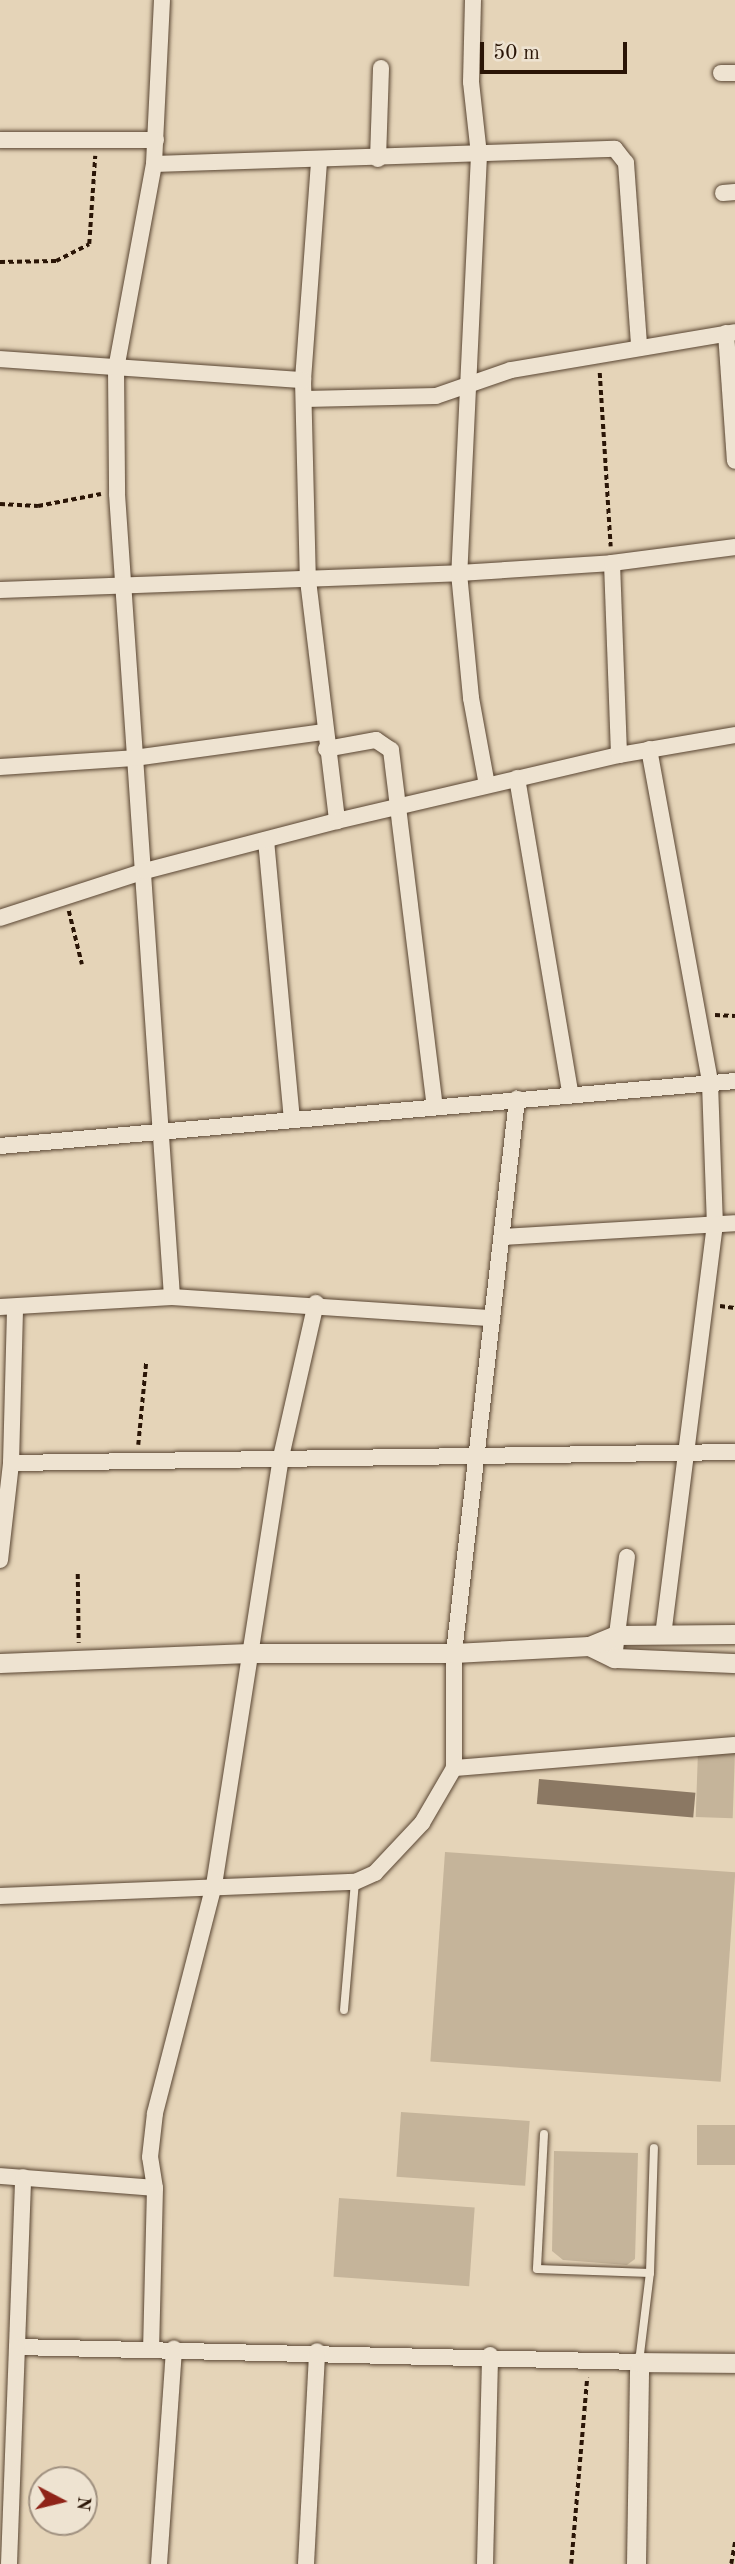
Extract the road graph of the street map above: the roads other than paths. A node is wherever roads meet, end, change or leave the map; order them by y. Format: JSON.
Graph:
{"nodes":[{"id":1,"x":162,"y":0,"type":"edge"},
{"id":2,"x":473,"y":0,"type":"edge"},
{"id":3,"x":381,"y":68,"type":"dead end"},
{"id":4,"x":0,"y":140,"type":"edge"},
{"id":5,"x":156,"y":140,"type":"junction"},
{"id":6,"x":479,"y":155,"type":"junction"},
{"id":7,"x":379,"y":159,"type":"junction"},
{"id":8,"x":319,"y":162,"type":"junction"},
{"id":9,"x":154,"y":164,"type":"junction"},
{"id":10,"x":730,"y":332,"type":"edge"},
{"id":11,"x":639,"y":345,"type":"junction"},
{"id":12,"x":0,"y":359,"type":"edge"},
{"id":13,"x":116,"y":369,"type":"junction"},
{"id":14,"x":303,"y":380,"type":"junction"},
{"id":15,"x":469,"y":385,"type":"junction"},
{"id":16,"x":305,"y":399,"type":"junction"},
{"id":17,"x":735,"y":461,"type":"edge"},
{"id":18,"x":735,"y":547,"type":"edge"},
{"id":19,"x":612,"y":563,"type":"junction"},
{"id":20,"x":459,"y":573,"type":"junction"},
{"id":21,"x":308,"y":580,"type":"junction"},
{"id":22,"x":121,"y":586,"type":"junction"},
{"id":23,"x":0,"y":590,"type":"edge"},
{"id":24,"x":735,"y":735,"type":"edge"},
{"id":25,"x":325,"y":740,"type":"junction"},
{"id":26,"x":649,"y":749,"type":"junction"},
{"id":27,"x":619,"y":755,"type":"junction"},
{"id":28,"x":134,"y":758,"type":"junction"},
{"id":29,"x":0,"y":767,"type":"edge"},
{"id":30,"x":517,"y":778,"type":"junction"},
{"id":31,"x":488,"y":785,"type":"junction"},
{"id":32,"x":397,"y":808,"type":"junction"},
{"id":33,"x":337,"y":821,"type":"junction"},
{"id":34,"x":266,"y":840,"type":"junction"},
{"id":35,"x":145,"y":871,"type":"junction"},
{"id":36,"x":0,"y":918,"type":"edge"},
{"id":37,"x":735,"y":1081,"type":"edge"},
{"id":38,"x":710,"y":1083,"type":"junction"},
{"id":39,"x":570,"y":1093,"type":"junction"},
{"id":40,"x":517,"y":1099,"type":"junction"},
{"id":41,"x":435,"y":1107,"type":"junction"},
{"id":42,"x":292,"y":1119,"type":"junction"},
{"id":43,"x":159,"y":1130,"type":"junction"},
{"id":44,"x":0,"y":1146,"type":"edge"},
{"id":45,"x":735,"y":1223,"type":"edge"},
{"id":46,"x":715,"y":1224,"type":"junction"},
{"id":47,"x":502,"y":1237,"type":"junction"},
{"id":48,"x":172,"y":1297,"type":"junction"},
{"id":49,"x":316,"y":1303,"type":"junction"},
{"id":50,"x":7,"y":1307,"type":"edge"},
{"id":51,"x":492,"y":1318,"type":"junction"},
{"id":52,"x":735,"y":1452,"type":"edge"},
{"id":53,"x":683,"y":1453,"type":"junction"},
{"id":54,"x":282,"y":1457,"type":"junction"},
{"id":55,"x":474,"y":1458,"type":"junction"},
{"id":56,"x":11,"y":1463,"type":"junction"},
{"id":57,"x":626,"y":1556,"type":"dead end"},
{"id":58,"x":0,"y":1560,"type":"edge"},
{"id":59,"x":735,"y":1634,"type":"edge"},
{"id":60,"x":615,"y":1635,"type":"junction"},
{"id":61,"x":663,"y":1635,"type":"junction"},
{"id":62,"x":589,"y":1646,"type":"junction"},
{"id":63,"x":249,"y":1653,"type":"junction"},
{"id":64,"x":454,"y":1653,"type":"junction"},
{"id":65,"x":614,"y":1658,"type":"junction"},
{"id":66,"x":0,"y":1663,"type":"edge"},
{"id":67,"x":735,"y":1663,"type":"edge"},
{"id":68,"x":735,"y":1745,"type":"edge"},
{"id":69,"x":454,"y":1768,"type":"junction"},
{"id":70,"x":355,"y":1882,"type":"junction"},
{"id":71,"x":214,"y":1885,"type":"junction"},
{"id":72,"x":0,"y":1896,"type":"edge"},
{"id":73,"x":344,"y":2010,"type":"dead end"},
{"id":74,"x":544,"y":2134,"type":"dead end"},
{"id":75,"x":654,"y":2148,"type":"dead end"},
{"id":76,"x":0,"y":2176,"type":"edge"},
{"id":77,"x":23,"y":2178,"type":"junction"},
{"id":78,"x":155,"y":2188,"type":"junction"},
{"id":79,"x":650,"y":2273,"type":"junction"},
{"id":80,"x":17,"y":2347,"type":"junction"},
{"id":81,"x":151,"y":2348,"type":"junction"},
{"id":82,"x":174,"y":2348,"type":"junction"},
{"id":83,"x":317,"y":2351,"type":"junction"},
{"id":84,"x":490,"y":2355,"type":"junction"},
{"id":85,"x":639,"y":2362,"type":"junction"},
{"id":86,"x":735,"y":2363,"type":"edge"},
{"id":87,"x":9,"y":2564,"type":"edge"},
{"id":88,"x":159,"y":2564,"type":"edge"},
{"id":89,"x":306,"y":2564,"type":"edge"},
{"id":90,"x":485,"y":2564,"type":"edge"},
{"id":91,"x":636,"y":2564,"type":"edge"}],
"edges":[{"from":1,"to":5,"type":"street"},
{"from":2,"to":6,"type":"street"},
{"from":3,"to":7,"type":"street"},
{"from":4,"to":5,"type":"street"},
{"from":5,"to":9,"type":"street"},
{"from":6,"to":7,"type":"street"},
{"from":6,"to":11,"type":"street"},
{"from":6,"to":15,"type":"street"},
{"from":7,"to":8,"type":"street"},
{"from":8,"to":9,"type":"street"},
{"from":8,"to":14,"type":"street"},
{"from":9,"to":13,"type":"street"},
{"from":10,"to":11,"type":"street"},
{"from":10,"to":17,"type":"street"},
{"from":11,"to":15,"type":"street"},
{"from":12,"to":13,"type":"street"},
{"from":13,"to":14,"type":"street"},
{"from":13,"to":22,"type":"street"},
{"from":14,"to":16,"type":"street"},
{"from":15,"to":16,"type":"street"},
{"from":15,"to":20,"type":"street"},
{"from":16,"to":21,"type":"street"},
{"from":18,"to":19,"type":"street"},
{"from":19,"to":20,"type":"street"},
{"from":19,"to":27,"type":"street"},
{"from":20,"to":21,"type":"street"},
{"from":20,"to":31,"type":"street"},
{"from":21,"to":22,"type":"street"},
{"from":21,"to":25,"type":"street"},
{"from":22,"to":23,"type":"street"},
{"from":22,"to":28,"type":"street"},
{"from":24,"to":26,"type":"street"},
{"from":25,"to":28,"type":"street"},
{"from":25,"to":32,"type":"street"},
{"from":25,"to":33,"type":"street"},
{"from":26,"to":27,"type":"street"},
{"from":26,"to":38,"type":"street"},
{"from":27,"to":30,"type":"street"},
{"from":28,"to":29,"type":"street"},
{"from":28,"to":35,"type":"street"},
{"from":30,"to":31,"type":"street"},
{"from":30,"to":39,"type":"street"},
{"from":31,"to":32,"type":"street"},
{"from":32,"to":33,"type":"street"},
{"from":32,"to":41,"type":"street"},
{"from":33,"to":34,"type":"street"},
{"from":34,"to":35,"type":"street"},
{"from":34,"to":42,"type":"street"},
{"from":35,"to":36,"type":"street"},
{"from":35,"to":43,"type":"street"},
{"from":37,"to":38,"type":"street"},
{"from":38,"to":39,"type":"street"},
{"from":38,"to":46,"type":"street"},
{"from":39,"to":40,"type":"street"},
{"from":40,"to":41,"type":"street"},
{"from":40,"to":47,"type":"street"},
{"from":41,"to":42,"type":"street"},
{"from":42,"to":43,"type":"street"},
{"from":43,"to":44,"type":"street"},
{"from":43,"to":48,"type":"street"},
{"from":45,"to":46,"type":"street"},
{"from":46,"to":47,"type":"street"},
{"from":46,"to":53,"type":"street"},
{"from":47,"to":51,"type":"street"},
{"from":48,"to":49,"type":"street"},
{"from":48,"to":50,"type":"street"},
{"from":49,"to":51,"type":"street"},
{"from":49,"to":54,"type":"street"},
{"from":50,"to":56,"type":"street"},
{"from":51,"to":55,"type":"street"},
{"from":52,"to":53,"type":"street"},
{"from":53,"to":55,"type":"street"},
{"from":53,"to":61,"type":"street"},
{"from":54,"to":55,"type":"street"},
{"from":54,"to":56,"type":"street"},
{"from":54,"to":63,"type":"street"},
{"from":55,"to":64,"type":"street"},
{"from":56,"to":58,"type":"street"},
{"from":57,"to":60,"type":"street"},
{"from":59,"to":61,"type":"street"},
{"from":60,"to":61,"type":"street"},
{"from":60,"to":62,"type":"street"},
{"from":60,"to":65,"type":"street"},
{"from":62,"to":64,"type":"street"},
{"from":62,"to":65,"type":"street"},
{"from":63,"to":64,"type":"street"},
{"from":63,"to":66,"type":"street"},
{"from":63,"to":71,"type":"street"},
{"from":64,"to":69,"type":"street"},
{"from":65,"to":67,"type":"street"},
{"from":68,"to":69,"type":"street"},
{"from":69,"to":70,"type":"street"},
{"from":70,"to":71,"type":"street"},
{"from":70,"to":73,"type":"lane"},
{"from":71,"to":72,"type":"street"},
{"from":71,"to":78,"type":"street"},
{"from":74,"to":79,"type":"lane"},
{"from":75,"to":79,"type":"lane"},
{"from":76,"to":77,"type":"street"},
{"from":77,"to":78,"type":"street"},
{"from":77,"to":80,"type":"street"},
{"from":78,"to":81,"type":"street"},
{"from":79,"to":85,"type":"lane"},
{"from":80,"to":81,"type":"street"},
{"from":80,"to":87,"type":"street"},
{"from":81,"to":82,"type":"street"},
{"from":82,"to":83,"type":"street"},
{"from":82,"to":88,"type":"street"},
{"from":83,"to":84,"type":"street"},
{"from":83,"to":89,"type":"street"},
{"from":84,"to":85,"type":"street"},
{"from":84,"to":90,"type":"street"},
{"from":85,"to":86,"type":"street"},
{"from":85,"to":91,"type":"street"}]}
